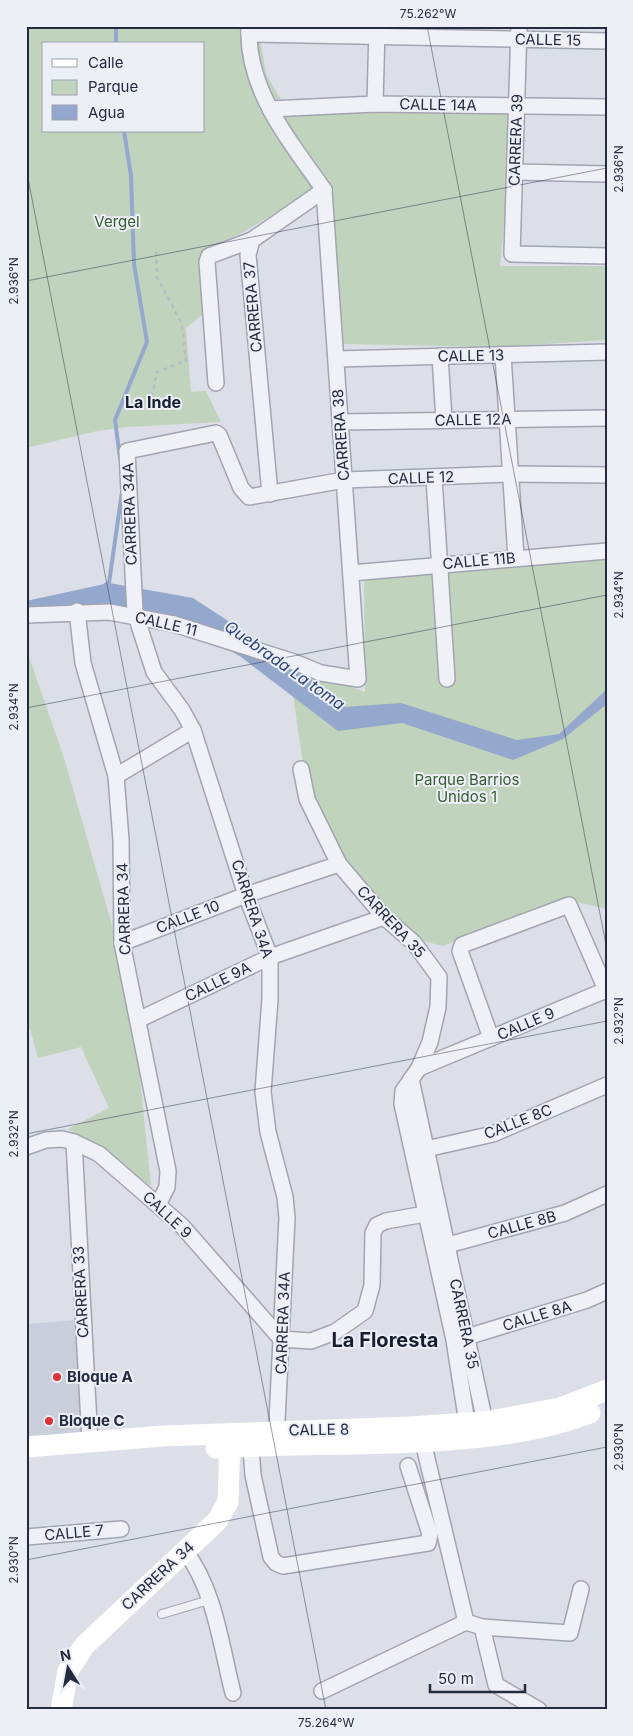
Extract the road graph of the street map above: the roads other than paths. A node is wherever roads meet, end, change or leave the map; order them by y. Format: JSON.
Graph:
{"nodes":[{"id":1,"x":249,"y":30,"type":"edge"},
{"id":2,"x":377,"y":32,"type":"edge"},
{"id":3,"x":519,"y":33,"type":"edge"},
{"id":4,"x":607,"y":41,"type":"edge"},
{"id":5,"x":375,"y":104,"type":"junction"},
{"id":6,"x":516,"y":106,"type":"junction"},
{"id":7,"x":607,"y":107,"type":"edge"},
{"id":8,"x":270,"y":109,"type":"junction"},
{"id":9,"x":515,"y":172,"type":"junction"},
{"id":10,"x":607,"y":174,"type":"edge"},
{"id":11,"x":324,"y":190,"type":"junction"},
{"id":12,"x":252,"y":240,"type":"junction"},
{"id":13,"x":607,"y":256,"type":"edge"},
{"id":14,"x":607,"y":352,"type":"edge"},
{"id":15,"x":503,"y":355,"type":"junction"},
{"id":16,"x":440,"y":356,"type":"junction"},
{"id":17,"x":336,"y":359,"type":"junction"},
{"id":18,"x":216,"y":383,"type":"dead end"},
{"id":19,"x":607,"y":418,"type":"edge"},
{"id":20,"x":507,"y":419,"type":"junction"},
{"id":21,"x":444,"y":420,"type":"junction"},
{"id":22,"x":340,"y":422,"type":"junction"},
{"id":23,"x":127,"y":450,"type":"joint"},
{"id":24,"x":511,"y":474,"type":"junction"},
{"id":25,"x":607,"y":475,"type":"edge"},
{"id":26,"x":434,"y":478,"type":"junction"},
{"id":27,"x":344,"y":480,"type":"junction"},
{"id":28,"x":270,"y":494,"type":"junction"},
{"id":29,"x":607,"y":551,"type":"edge"},
{"id":30,"x":516,"y":558,"type":"junction"},
{"id":31,"x":438,"y":565,"type":"junction"},
{"id":32,"x":351,"y":573,"type":"junction"},
{"id":33,"x":77,"y":611,"type":"junction"},
{"id":34,"x":26,"y":615,"type":"edge"},
{"id":35,"x":136,"y":615,"type":"junction"},
{"id":36,"x":358,"y":679,"type":"joint"},
{"id":37,"x":447,"y":679,"type":"dead end"},
{"id":38,"x":192,"y":730,"type":"junction"},
{"id":39,"x":301,"y":769,"type":"dead end"},
{"id":40,"x":116,"y":776,"type":"junction"},
{"id":41,"x":339,"y":864,"type":"junction"},
{"id":42,"x":246,"y":895,"type":"junction"},
{"id":43,"x":384,"y":917,"type":"junction"},
{"id":44,"x":122,"y":943,"type":"junction"},
{"id":45,"x":270,"y":957,"type":"junction"},
{"id":46,"x":606,"y":991,"type":"edge"},
{"id":47,"x":138,"y":1020,"type":"junction"},
{"id":48,"x":491,"y":1038,"type":"junction"},
{"id":49,"x":415,"y":1074,"type":"junction"},
{"id":50,"x":607,"y":1085,"type":"edge"},
{"id":51,"x":74,"y":1142,"type":"junction"},
{"id":52,"x":26,"y":1147,"type":"edge"},
{"id":53,"x":426,"y":1149,"type":"junction"},
{"id":54,"x":607,"y":1194,"type":"edge"},
{"id":55,"x":158,"y":1205,"type":"junction"},
{"id":56,"x":433,"y":1212,"type":"junction"},
{"id":57,"x":440,"y":1247,"type":"junction"},
{"id":58,"x":607,"y":1291,"type":"edge"},
{"id":59,"x":467,"y":1338,"type":"junction"},
{"id":60,"x":281,"y":1340,"type":"junction"},
{"id":61,"x":607,"y":1390,"type":"edge"},
{"id":62,"x":607,"y":1406,"type":"edge"},
{"id":63,"x":476,"y":1422,"type":"junction"},
{"id":64,"x":277,"y":1438,"type":"junction"},
{"id":65,"x":229,"y":1441,"type":"junction"},
{"id":66,"x":423,"y":1442,"type":"junction"},
{"id":67,"x":90,"y":1443,"type":"junction"},
{"id":68,"x":26,"y":1447,"type":"edge"},
{"id":69,"x":251,"y":1448,"type":"junction"},
{"id":70,"x":26,"y":1457,"type":"edge"},
{"id":71,"x":408,"y":1466,"type":"dead end"},
{"id":72,"x":121,"y":1529,"type":"dead end"},
{"id":73,"x":26,"y":1537,"type":"edge"},
{"id":74,"x":185,"y":1551,"type":"junction"},
{"id":75,"x":581,"y":1589,"type":"dead end"},
{"id":76,"x":209,"y":1600,"type":"junction"},
{"id":77,"x":162,"y":1614,"type":"dead end"},
{"id":78,"x":466,"y":1622,"type":"junction"},
{"id":79,"x":482,"y":1627,"type":"junction"},
{"id":80,"x":322,"y":1691,"type":"dead end"},
{"id":81,"x":233,"y":1693,"type":"dead end"},
{"id":82,"x":61,"y":1710,"type":"edge"},
{"id":83,"x":539,"y":1710,"type":"edge"}],
"edges":[{"from":1,"to":2,"type":"street","name":"CALLE 15"},
{"from":1,"to":8,"type":"street"},
{"from":2,"to":3,"type":"street","name":"CALLE 15"},
{"from":2,"to":5,"type":"street"},
{"from":3,"to":4,"type":"street","name":"CALLE 15"},
{"from":3,"to":6,"type":"street","name":"CARRERA 39"},
{"from":5,"to":6,"type":"street","name":"CALLE 14A"},
{"from":5,"to":8,"type":"street","name":"CALLE 14A"},
{"from":6,"to":7,"type":"street","name":"CALLE 14A"},
{"from":6,"to":9,"type":"street","name":"CARRERA 39"},
{"from":8,"to":11,"type":"street"},
{"from":9,"to":10,"type":"street"},
{"from":9,"to":13,"type":"street","name":"CARRERA 39"},
{"from":11,"to":12,"type":"street","name":"CARRERA 37"},
{"from":11,"to":17,"type":"street","name":"CARRERA 38"},
{"from":12,"to":18,"type":"street"},
{"from":12,"to":28,"type":"street","name":"CARRERA 37"},
{"from":14,"to":15,"type":"street","name":"CALLE 13"},
{"from":15,"to":16,"type":"street","name":"CALLE 13"},
{"from":15,"to":20,"type":"street"},
{"from":16,"to":17,"type":"street","name":"CALLE 13"},
{"from":16,"to":21,"type":"street"},
{"from":17,"to":22,"type":"street","name":"CARRERA 38"},
{"from":19,"to":20,"type":"street","name":"CALLE 12A"},
{"from":20,"to":21,"type":"street","name":"CALLE 12A"},
{"from":20,"to":24,"type":"street"},
{"from":21,"to":22,"type":"street","name":"CALLE 12A"},
{"from":22,"to":27,"type":"street","name":"CARRERA 38"},
{"from":23,"to":28,"type":"street","name":"CALLE 12"},
{"from":23,"to":35,"type":"street","name":"CARRERA 34A"},
{"from":24,"to":25,"type":"street","name":"CALLE 12"},
{"from":24,"to":26,"type":"street","name":"CALLE 12"},
{"from":24,"to":30,"type":"street"},
{"from":26,"to":27,"type":"street","name":"CALLE 12"},
{"from":26,"to":31,"type":"street"},
{"from":27,"to":28,"type":"street","name":"CALLE 12"},
{"from":27,"to":32,"type":"street","name":"CARRERA 38"},
{"from":29,"to":30,"type":"street","name":"CALLE 11B"},
{"from":30,"to":31,"type":"street","name":"CALLE 11B"},
{"from":31,"to":32,"type":"street","name":"CALLE 11B"},
{"from":31,"to":37,"type":"street"},
{"from":32,"to":36,"type":"street","name":"CARRERA 38"},
{"from":33,"to":34,"type":"street","name":"CALLE 11"},
{"from":33,"to":35,"type":"street","name":"CALLE 11"},
{"from":33,"to":40,"type":"street","name":"CARRERA 34"},
{"from":35,"to":36,"type":"street","name":"CALLE 11"},
{"from":35,"to":38,"type":"street","name":"CARRERA 34A"},
{"from":38,"to":40,"type":"street"},
{"from":38,"to":42,"type":"street","name":"CARRERA 34A"},
{"from":39,"to":41,"type":"street","name":"CARRERA 35"},
{"from":40,"to":44,"type":"street","name":"CARRERA 34"},
{"from":41,"to":42,"type":"street","name":"CALLE 10"},
{"from":41,"to":43,"type":"street","name":"CARRERA 35"},
{"from":42,"to":44,"type":"street","name":"CALLE 10"},
{"from":42,"to":45,"type":"street","name":"CARRERA 34A"},
{"from":43,"to":45,"type":"street","name":"CALLE 9A"},
{"from":43,"to":49,"type":"street","name":"CARRERA 35"},
{"from":44,"to":47,"type":"street","name":"CARRERA 34"},
{"from":45,"to":47,"type":"street","name":"CALLE 9A"},
{"from":45,"to":60,"type":"street","name":"CARRERA 34A"},
{"from":46,"to":48,"type":"street","name":"CALLE 9"},
{"from":46,"to":48,"type":"street"},
{"from":47,"to":55,"type":"street","name":"CARRERA 34"},
{"from":48,"to":49,"type":"street","name":"CALLE 9"},
{"from":49,"to":53,"type":"street","name":"CARRERA 35"},
{"from":49,"to":56,"type":"street","name":"CARRERA 35"},
{"from":50,"to":53,"type":"street","name":"CALLE 8C"},
{"from":51,"to":52,"type":"street","name":"CALLE 9"},
{"from":51,"to":55,"type":"street","name":"CALLE 9"},
{"from":51,"to":67,"type":"street","name":"CARRERA 33"},
{"from":53,"to":56,"type":"street","name":"CARRERA 35"},
{"from":54,"to":57,"type":"street","name":"CALLE 8B"},
{"from":55,"to":60,"type":"street","name":"CALLE 9"},
{"from":56,"to":57,"type":"street","name":"CARRERA 35"},
{"from":56,"to":60,"type":"street"},
{"from":57,"to":59,"type":"street","name":"CARRERA 35"},
{"from":57,"to":63,"type":"street","name":"CARRERA 35"},
{"from":58,"to":59,"type":"street","name":"CALLE 8A"},
{"from":59,"to":63,"type":"street","name":"CARRERA 35"},
{"from":60,"to":64,"type":"street","name":"CARRERA 34A"},
{"from":61,"to":63,"type":"main road","name":"CALLE 8"},
{"from":62,"to":66,"type":"main road","name":"CALLE 8"},
{"from":63,"to":64,"type":"main road","name":"CALLE 8"},
{"from":64,"to":65,"type":"main road","name":"CALLE 8"},
{"from":64,"to":66,"type":"main road","name":"CALLE 8"},
{"from":64,"to":69,"type":"main road","name":"CALLE 8"},
{"from":65,"to":67,"type":"main road","name":"CALLE 8"},
{"from":65,"to":69,"type":"main road","name":"CALLE 8"},
{"from":65,"to":70,"type":"main road","name":"CALLE 8"},
{"from":65,"to":74,"type":"main road","name":"CARRERA 34"},
{"from":66,"to":78,"type":"street"},
{"from":67,"to":68,"type":"main road","name":"CALLE 8"},
{"from":69,"to":71,"type":"street"},
{"from":72,"to":73,"type":"street","name":"CALLE 7"},
{"from":74,"to":76,"type":"street"},
{"from":74,"to":82,"type":"main road","name":"CARRERA 34"},
{"from":75,"to":79,"type":"street"},
{"from":76,"to":77,"type":"lane"},
{"from":76,"to":81,"type":"street"},
{"from":78,"to":79,"type":"street"},
{"from":78,"to":80,"type":"street"},
{"from":79,"to":83,"type":"street"}]}
